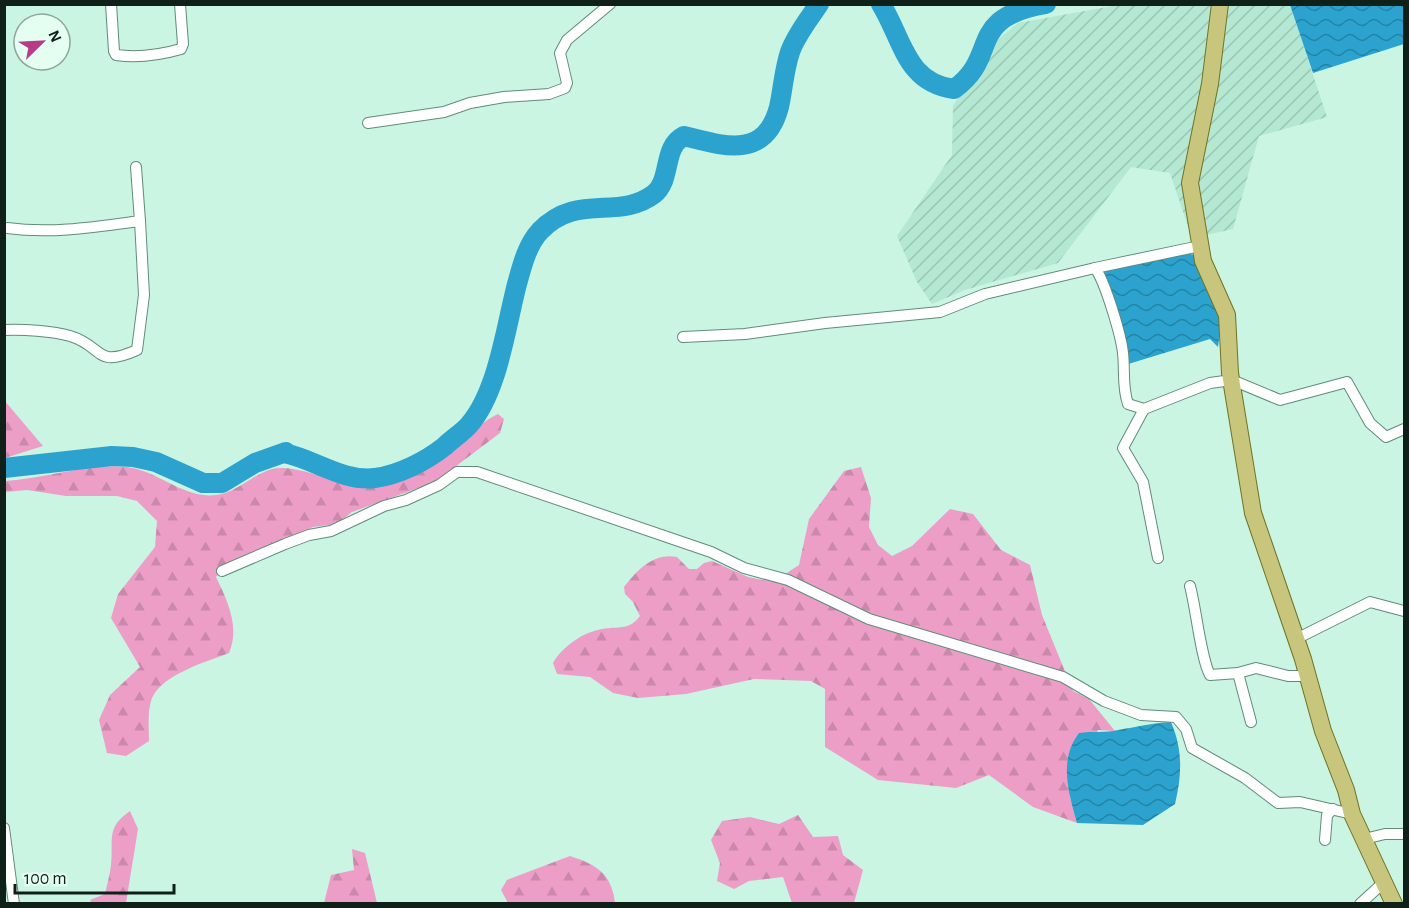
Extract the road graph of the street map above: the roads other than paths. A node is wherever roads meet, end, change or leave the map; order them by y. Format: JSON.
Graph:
{"nodes":[{"id":1,"x":111,"y":4,"type":"edge"},
{"id":2,"x":180,"y":4,"type":"edge"},
{"id":3,"x":610,"y":4,"type":"edge"},
{"id":4,"x":1220,"y":4,"type":"edge"},
{"id":5,"x":368,"y":123,"type":"dead end"},
{"id":6,"x":136,"y":167,"type":"dead end"},
{"id":7,"x":140,"y":221,"type":"junction"},
{"id":8,"x":7,"y":228,"type":"dead end"},
{"id":9,"x":1200,"y":246,"type":"junction"},
{"id":10,"x":1095,"y":268,"type":"junction"},
{"id":11,"x":4,"y":330,"type":"edge"},
{"id":12,"x":683,"y":337,"type":"dead end"},
{"id":13,"x":1232,"y":380,"type":"junction"},
{"id":14,"x":1144,"y":409,"type":"junction"},
{"id":15,"x":1404,"y":429,"type":"edge"},
{"id":16,"x":1158,"y":558,"type":"dead end"},
{"id":17,"x":222,"y":571,"type":"dead end"},
{"id":18,"x":1190,"y":586,"type":"dead end"},
{"id":19,"x":1404,"y":610,"type":"edge"},
{"id":20,"x":1296,"y":639,"type":"junction"},
{"id":21,"x":1238,"y":673,"type":"junction"},
{"id":22,"x":1308,"y":676,"type":"junction"},
{"id":23,"x":1251,"y":722,"type":"dead end"},
{"id":24,"x":1333,"y":809,"type":"junction"},
{"id":25,"x":1352,"y":814,"type":"junction"},
{"id":26,"x":4,"y":828,"type":"edge"},
{"id":27,"x":1404,"y":834,"type":"edge"},
{"id":28,"x":1364,"y":839,"type":"junction"},
{"id":29,"x":1325,"y":840,"type":"dead end"},
{"id":30,"x":1383,"y":883,"type":"junction"},
{"id":31,"x":14,"y":903,"type":"edge"},
{"id":32,"x":1360,"y":903,"type":"edge"},
{"id":33,"x":1394,"y":903,"type":"edge"}],
"edges":[{"from":1,"to":2,"type":"street"},
{"from":3,"to":5,"type":"street"},
{"from":4,"to":9,"type":"main road"},
{"from":6,"to":7,"type":"street"},
{"from":7,"to":8,"type":"street"},
{"from":7,"to":11,"type":"street"},
{"from":9,"to":10,"type":"street"},
{"from":9,"to":13,"type":"main road"},
{"from":10,"to":12,"type":"street"},
{"from":10,"to":14,"type":"street"},
{"from":13,"to":14,"type":"street"},
{"from":13,"to":15,"type":"street"},
{"from":13,"to":20,"type":"main road"},
{"from":14,"to":16,"type":"street"},
{"from":17,"to":24,"type":"street"},
{"from":18,"to":21,"type":"street"},
{"from":19,"to":20,"type":"street"},
{"from":20,"to":22,"type":"main road"},
{"from":21,"to":22,"type":"street"},
{"from":21,"to":23,"type":"street"},
{"from":22,"to":25,"type":"main road"},
{"from":24,"to":25,"type":"street"},
{"from":24,"to":29,"type":"street"},
{"from":25,"to":28,"type":"main road"},
{"from":26,"to":31,"type":"street"},
{"from":27,"to":28,"type":"street"},
{"from":28,"to":30,"type":"main road"},
{"from":30,"to":32,"type":"street"},
{"from":30,"to":33,"type":"main road"}]}
